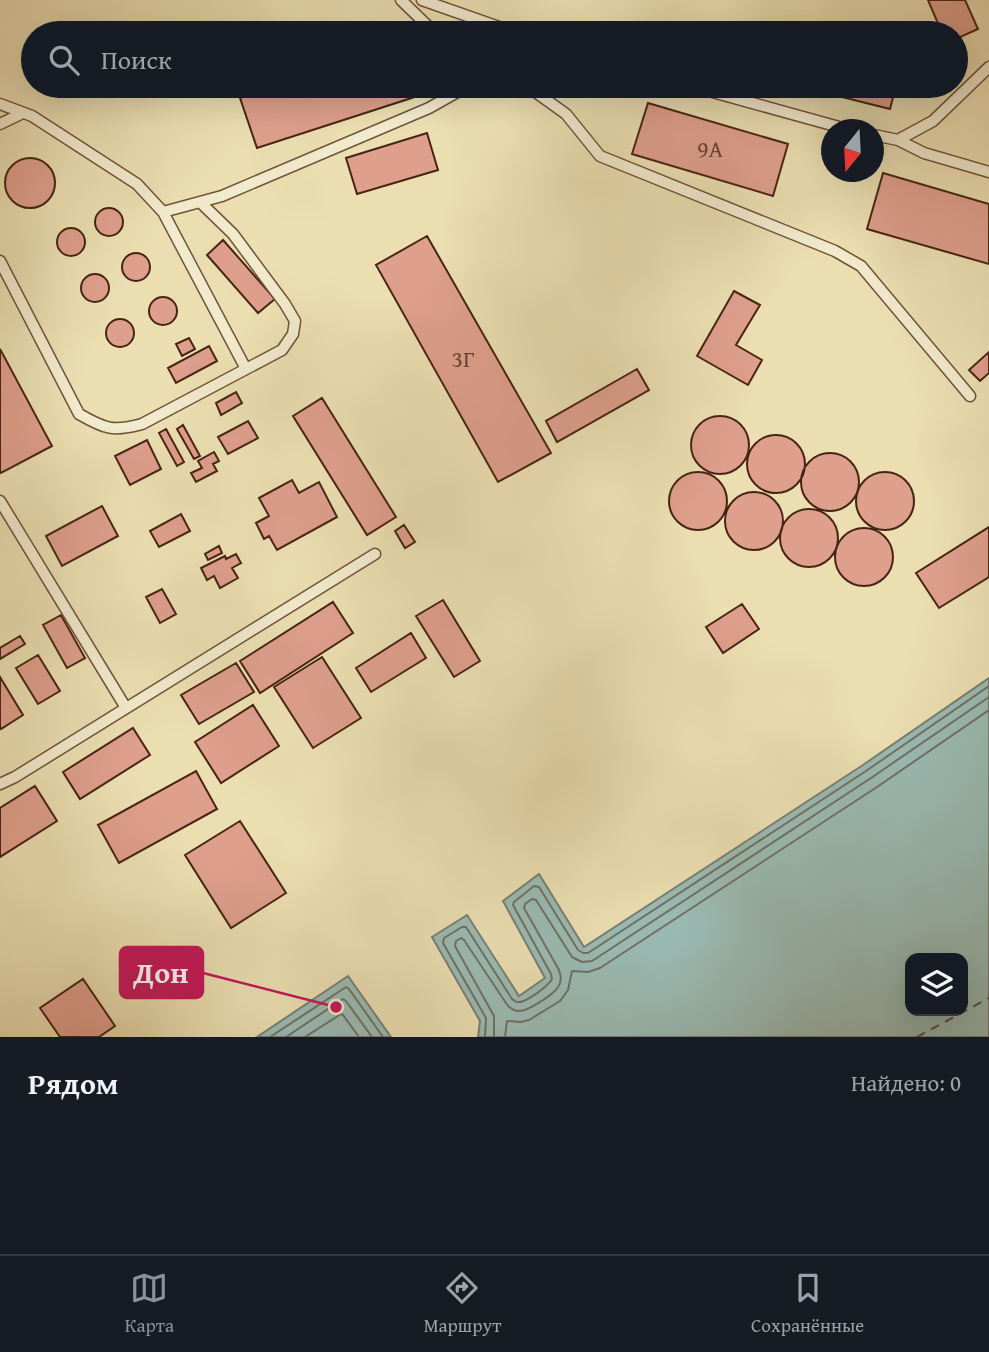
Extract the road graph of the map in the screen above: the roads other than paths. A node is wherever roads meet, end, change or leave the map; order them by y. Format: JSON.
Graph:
{"nodes":[{"id":1,"x":401,"y":0,"type":"edge"},
{"id":2,"x":422,"y":0,"type":"edge"},
{"id":3,"x":423,"y":21,"type":"edge"},
{"id":4,"x":482,"y":21,"type":"edge"},
{"id":5,"x":989,"y":67,"type":"edge"},
{"id":6,"x":968,"y":87,"type":"edge"},
{"id":7,"x":447,"y":98,"type":"edge"},
{"id":8,"x":544,"y":98,"type":"edge"},
{"id":9,"x":734,"y":98,"type":"edge"},
{"id":10,"x":957,"y":98,"type":"edge"},
{"id":11,"x":0,"y":104,"type":"edge"},
{"id":12,"x":23,"y":113,"type":"junction"},
{"id":13,"x":821,"y":122,"type":"edge"},
{"id":14,"x":0,"y":124,"type":"edge"},
{"id":15,"x":884,"y":137,"type":"edge"},
{"id":16,"x":898,"y":140,"type":"junction"},
{"id":17,"x":989,"y":172,"type":"edge"},
{"id":18,"x":200,"y":202,"type":"junction"},
{"id":19,"x":163,"y":212,"type":"junction"},
{"id":20,"x":0,"y":261,"type":"edge"},
{"id":21,"x":246,"y":369,"type":"junction"},
{"id":22,"x":970,"y":396,"type":"dead end"},
{"id":23,"x":0,"y":500,"type":"edge"},
{"id":24,"x":375,"y":554,"type":"dead end"},
{"id":25,"x":126,"y":708,"type":"junction"},
{"id":26,"x":0,"y":784,"type":"edge"}],
"edges":[{"from":1,"to":3,"type":"lane"},
{"from":2,"to":4,"type":"lane"},
{"from":5,"to":6,"type":"lane"},
{"from":7,"to":18,"type":"lane"},
{"from":8,"to":22,"type":"lane"},
{"from":9,"to":13,"type":"lane"},
{"from":10,"to":16,"type":"lane"},
{"from":11,"to":12,"type":"lane"},
{"from":12,"to":14,"type":"lane"},
{"from":12,"to":19,"type":"lane"},
{"from":15,"to":16,"type":"lane"},
{"from":16,"to":17,"type":"lane"},
{"from":18,"to":19,"type":"lane"},
{"from":18,"to":21,"type":"lane"},
{"from":19,"to":21,"type":"lane"},
{"from":20,"to":21,"type":"lane"},
{"from":23,"to":25,"type":"lane"},
{"from":24,"to":25,"type":"lane"},
{"from":25,"to":26,"type":"lane"}]}
